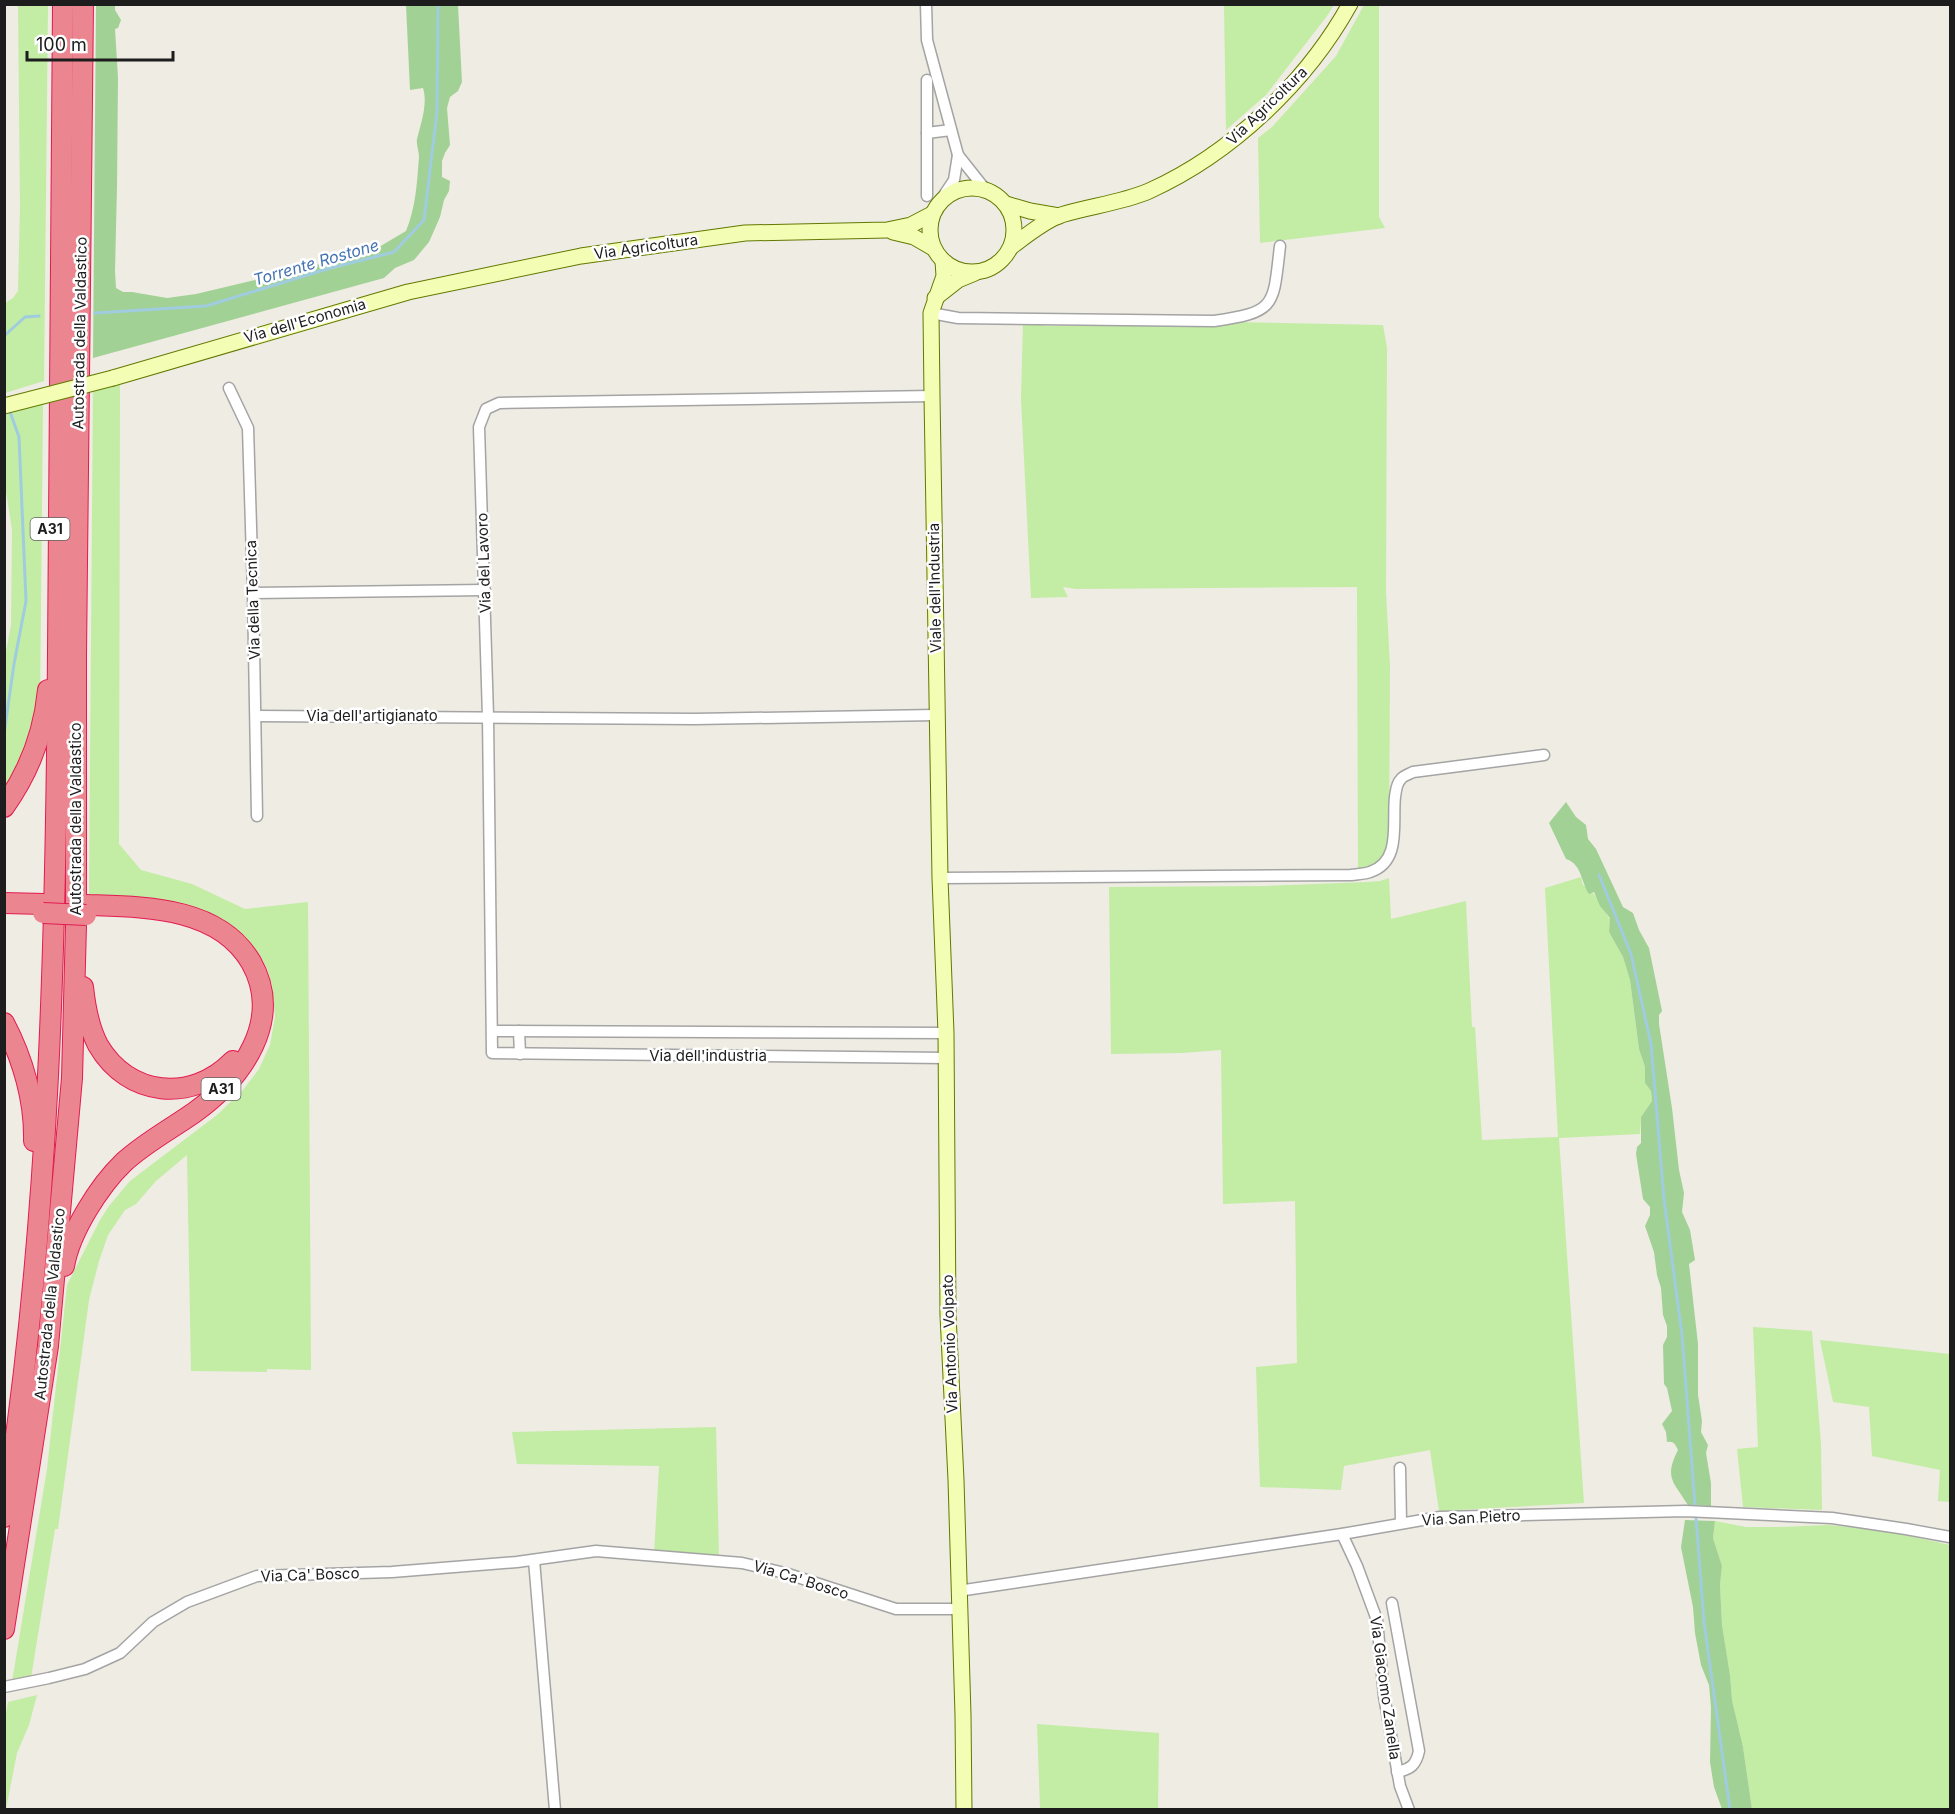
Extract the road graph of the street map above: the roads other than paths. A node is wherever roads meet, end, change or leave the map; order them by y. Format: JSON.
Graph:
{"nodes":[{"id":1,"x":63,"y":4,"type":"edge"},
{"id":2,"x":83,"y":4,"type":"edge"},
{"id":3,"x":926,"y":4,"type":"edge"},
{"id":4,"x":1350,"y":4,"type":"edge"},
{"id":5,"x":927,"y":80,"type":"dead end"},
{"id":6,"x":951,"y":130,"type":"junction"},
{"id":7,"x":927,"y":133,"type":"junction"},
{"id":8,"x":958,"y":155,"type":"junction"},
{"id":9,"x":985,"y":189,"type":"junction"},
{"id":10,"x":933,"y":204,"type":"junction"},
{"id":11,"x":1006,"y":204,"type":"junction"},
{"id":12,"x":1059,"y":216,"type":"junction"},
{"id":13,"x":887,"y":230,"type":"junction"},
{"id":14,"x":1280,"y":246,"type":"dead end"},
{"id":15,"x":1011,"y":247,"type":"junction"},
{"id":16,"x":933,"y":248,"type":"junction"},
{"id":17,"x":943,"y":261,"type":"junction"},
{"id":18,"x":989,"y":269,"type":"junction"},
{"id":19,"x":408,"y":292,"type":"joint"},
{"id":20,"x":933,"y":306,"type":"junction"},
{"id":21,"x":61,"y":334,"type":"junction"},
{"id":22,"x":113,"y":373,"type":"junction"},
{"id":23,"x":229,"y":388,"type":"dead end"},
{"id":24,"x":932,"y":396,"type":"junction"},
{"id":25,"x":4,"y":398,"type":"edge"},
{"id":26,"x":4,"y":406,"type":"edge"},
{"id":27,"x":485,"y":590,"type":"junction"},
{"id":28,"x":254,"y":593,"type":"junction"},
{"id":29,"x":936,"y":715,"type":"junction"},
{"id":30,"x":256,"y":716,"type":"junction"},
{"id":31,"x":488,"y":716,"type":"junction"},
{"id":32,"x":1544,"y":755,"type":"dead end"},
{"id":33,"x":4,"y":807,"type":"edge"},
{"id":34,"x":257,"y":816,"type":"dead end"},
{"id":35,"x":940,"y":878,"type":"junction"},
{"id":36,"x":4,"y":903,"type":"edge"},
{"id":37,"x":43,"y":909,"type":"junction"},
{"id":38,"x":4,"y":913,"type":"edge"},
{"id":39,"x":83,"y":915,"type":"junction"},
{"id":40,"x":4,"y":1023,"type":"edge"},
{"id":41,"x":493,"y":1031,"type":"junction"},
{"id":42,"x":519,"y":1031,"type":"junction"},
{"id":43,"x":946,"y":1033,"type":"junction"},
{"id":44,"x":520,"y":1054,"type":"junction"},
{"id":45,"x":946,"y":1058,"type":"junction"},
{"id":46,"x":48,"y":1346,"type":"junction"},
{"id":47,"x":27,"y":1351,"type":"junction"},
{"id":48,"x":1401,"y":1470,"type":"dead end"},
{"id":49,"x":4,"y":1517,"type":"edge"},
{"id":50,"x":1401,"y":1522,"type":"junction"},
{"id":51,"x":1342,"y":1534,"type":"junction"},
{"id":52,"x":1950,"y":1538,"type":"edge"},
{"id":53,"x":534,"y":1560,"type":"junction"},
{"id":54,"x":958,"y":1591,"type":"junction"},
{"id":55,"x":1392,"y":1603,"type":"dead end"},
{"id":56,"x":959,"y":1609,"type":"junction"},
{"id":57,"x":4,"y":1629,"type":"edge"},
{"id":58,"x":4,"y":1687,"type":"edge"},
{"id":59,"x":1397,"y":1772,"type":"junction"},
{"id":60,"x":555,"y":1809,"type":"edge"},
{"id":61,"x":964,"y":1809,"type":"edge"},
{"id":62,"x":1409,"y":1809,"type":"edge"}],
"edges":[{"from":1,"to":21,"type":"highway","name":"Autostrada della Valdastico"},
{"from":2,"to":39,"type":"highway","name":"Autostrada della Valdastico"},
{"from":3,"to":6,"type":"street"},
{"from":4,"to":12,"type":"main road","name":"Via Agricoltura"},
{"from":5,"to":7,"type":"street"},
{"from":6,"to":7,"type":"street"},
{"from":6,"to":8,"type":"street"},
{"from":7,"to":10,"type":"street"},
{"from":8,"to":9,"type":"street"},
{"from":8,"to":10,"type":"street"},
{"from":9,"to":10,"type":"main road"},
{"from":9,"to":11,"type":"main road"},
{"from":10,"to":13,"type":"main road","name":"Via Agricoltura"},
{"from":10,"to":16,"type":"main road"},
{"from":11,"to":12,"type":"main road","name":"Via Agricoltura"},
{"from":11,"to":15,"type":"main road"},
{"from":12,"to":15,"type":"main road","name":"Via Agricoltura"},
{"from":13,"to":16,"type":"main road","name":"Via Agricoltura"},
{"from":13,"to":19,"type":"main road","name":"Via Agricoltura"},
{"from":14,"to":20,"type":"street"},
{"from":15,"to":18,"type":"main road"},
{"from":16,"to":17,"type":"main road"},
{"from":17,"to":18,"type":"main road"},
{"from":17,"to":20,"type":"main road","name":"Viale dell'Industria"},
{"from":18,"to":20,"type":"main road"},
{"from":19,"to":22,"type":"main road","name":"Via dell'Economia"},
{"from":20,"to":24,"type":"main road","name":"Viale dell'Industria"},
{"from":21,"to":33,"type":"highway","number":"A31"},
{"from":21,"to":47,"type":"highway","name":"Autostrada della Valdastico"},
{"from":22,"to":25,"type":"main road","name":"Via dell'Economia"},
{"from":22,"to":26,"type":"main road","name":"Via dell'Economia","bridge":true},
{"from":23,"to":28,"type":"street","name":"Via della Tecnica"},
{"from":24,"to":27,"type":"street","name":"Via del Lavoro"},
{"from":24,"to":29,"type":"main road","name":"Viale dell'Industria"},
{"from":27,"to":28,"type":"street"},
{"from":27,"to":31,"type":"street","name":"Via del Lavoro"},
{"from":28,"to":30,"type":"street","name":"Via della Tecnica"},
{"from":29,"to":31,"type":"street"},
{"from":29,"to":35,"type":"main road","name":"Viale dell'Industria"},
{"from":30,"to":31,"type":"street","name":"Via dell'artigianato"},
{"from":30,"to":34,"type":"street","name":"Via della Tecnica"},
{"from":31,"to":41,"type":"street","name":"Via dell'industria"},
{"from":32,"to":35,"type":"street"},
{"from":35,"to":43,"type":"main road","name":"Via Antonio Volpato"},
{"from":36,"to":37,"type":"highway","number":"A31"},
{"from":37,"to":38,"type":"highway","number":"A31"},
{"from":37,"to":39,"type":"highway","number":"A31","bridge":true},
{"from":39,"to":39,"type":"highway","number":"A31"},
{"from":39,"to":46,"type":"highway","name":"Autostrada della Valdastico"},
{"from":39,"to":46,"type":"highway","number":"A31"},
{"from":40,"to":47,"type":"highway"},
{"from":41,"to":42,"type":"street","name":"Via dell'industria"},
{"from":41,"to":44,"type":"street","name":"Via dell'industria"},
{"from":42,"to":43,"type":"street","name":"Via dell'industria"},
{"from":42,"to":44,"type":"street"},
{"from":43,"to":45,"type":"main road","name":"Via Antonio Volpato"},
{"from":44,"to":45,"type":"street","name":"Via dell'industria"},
{"from":45,"to":54,"type":"main road","name":"Via Antonio Volpato"},
{"from":46,"to":57,"type":"highway","name":"Autostrada della Valdastico"},
{"from":47,"to":49,"type":"highway","name":"Autostrada della Valdastico"},
{"from":48,"to":50,"type":"street"},
{"from":50,"to":51,"type":"street","name":"Via San Pietro"},
{"from":50,"to":52,"type":"street","name":"Via San Pietro"},
{"from":51,"to":54,"type":"street","name":"Via San Pietro"},
{"from":51,"to":59,"type":"street","name":"Via Giacomo Zanella"},
{"from":53,"to":56,"type":"street","name":"Via Ca' Bosco"},
{"from":53,"to":58,"type":"street","name":"Via Ca' Bosco"},
{"from":53,"to":60,"type":"street"},
{"from":54,"to":56,"type":"main road","name":"Via Antonio Volpato"},
{"from":55,"to":59,"type":"street"},
{"from":56,"to":61,"type":"main road","name":"Via Antonio Volpato"},
{"from":59,"to":62,"type":"street","name":"Via Giacomo Zanella"}]}
